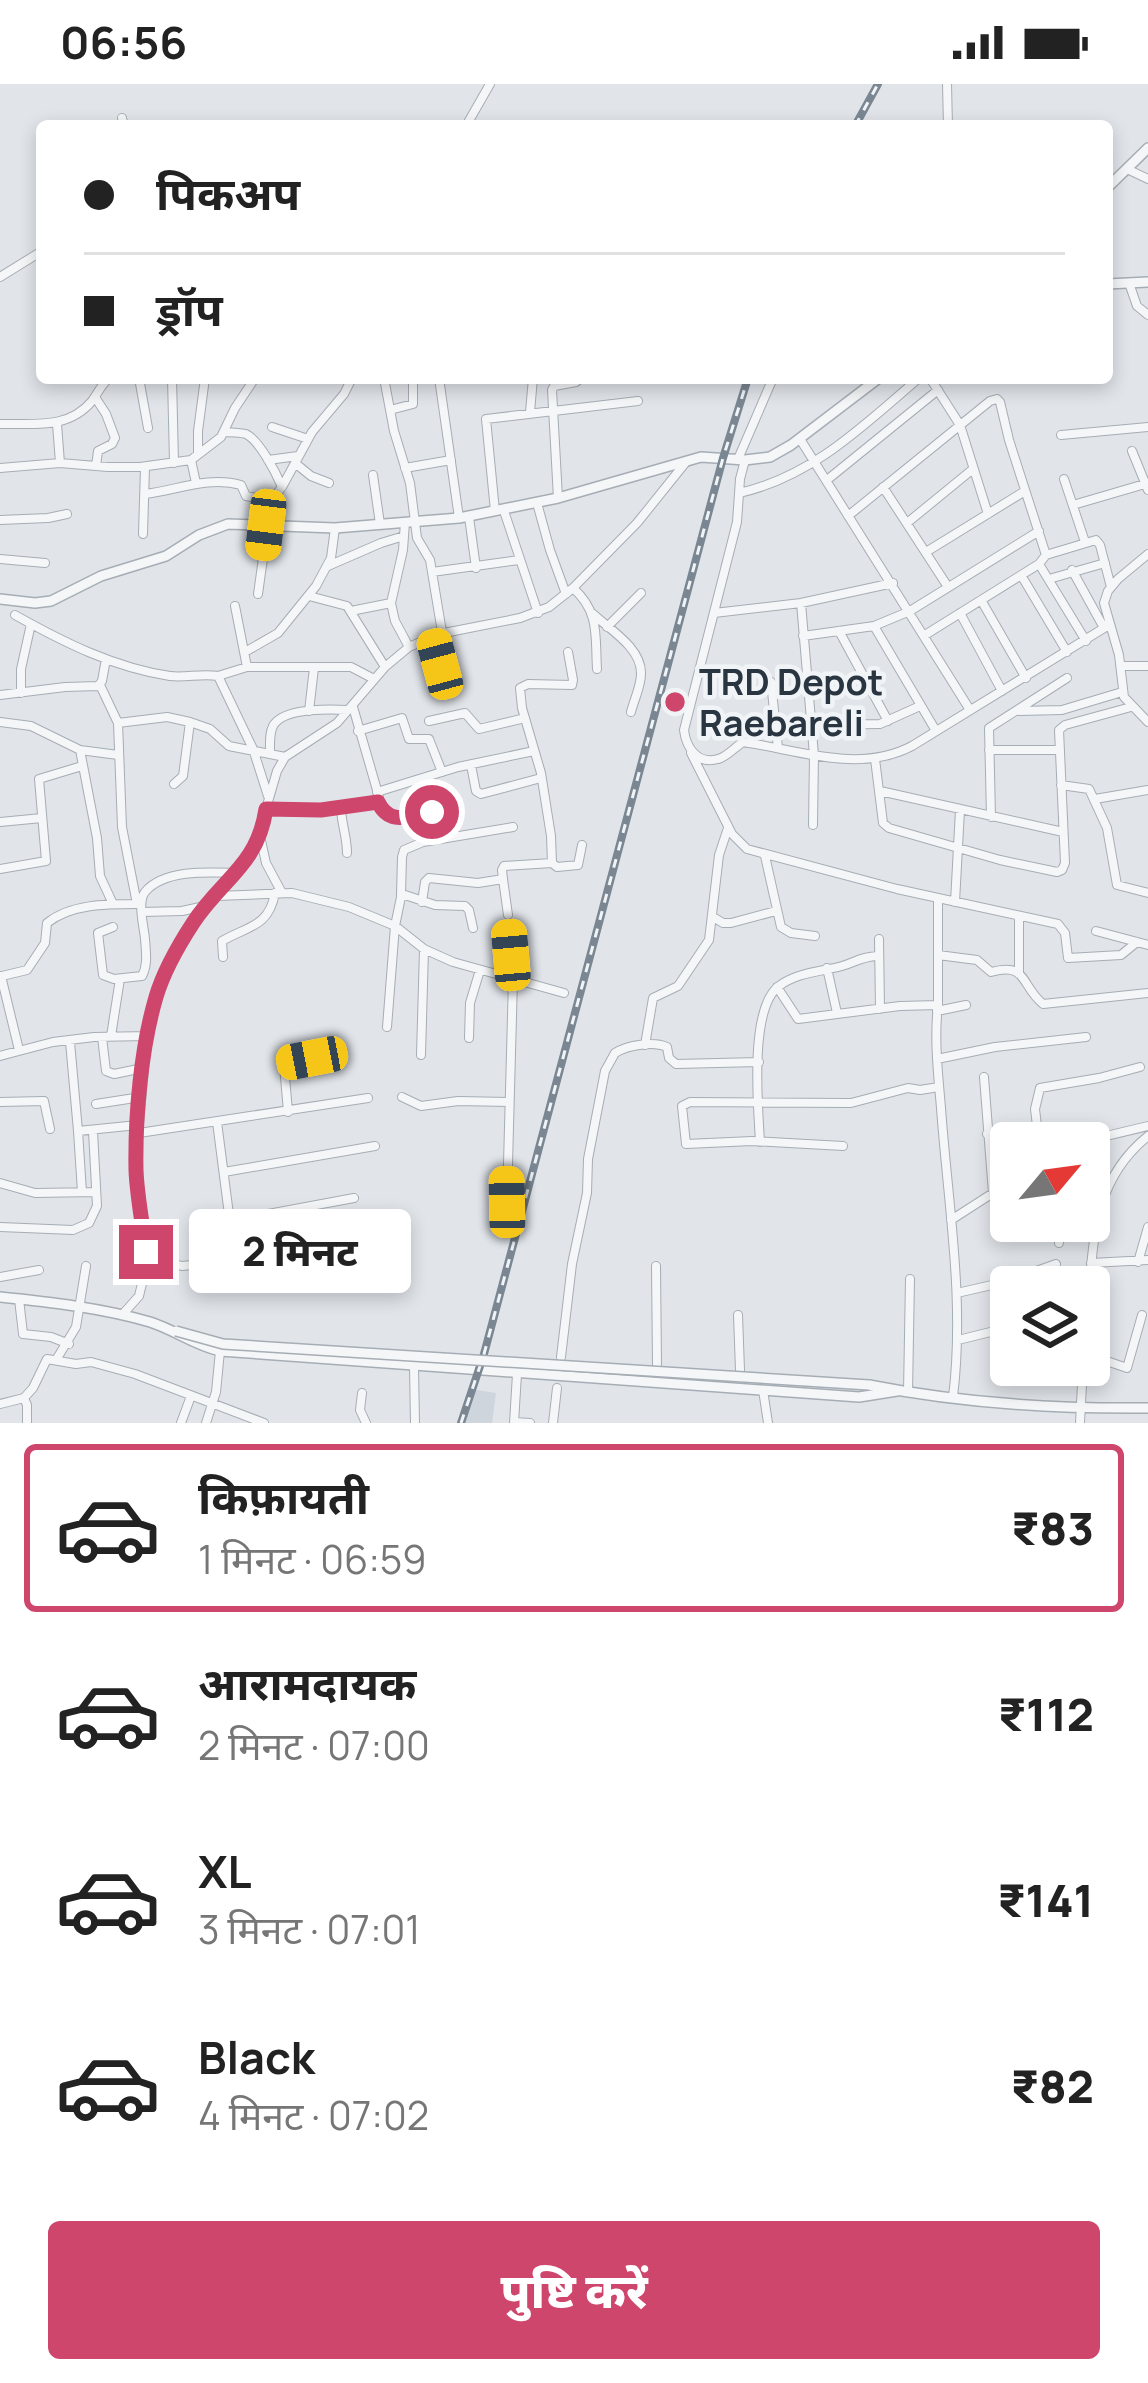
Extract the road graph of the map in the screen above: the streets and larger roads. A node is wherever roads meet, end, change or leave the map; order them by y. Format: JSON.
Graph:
{"nodes":[{"id":1,"x":490,"y":84,"type":"edge"},
{"id":2,"x":947,"y":84,"type":"edge"},
{"id":3,"x":469,"y":120,"type":"edge"},
{"id":4,"x":948,"y":120,"type":"edge"},
{"id":5,"x":1148,"y":148,"type":"edge"},
{"id":6,"x":1127,"y":170,"type":"junction"},
{"id":7,"x":1148,"y":179,"type":"edge"},
{"id":8,"x":1113,"y":183,"type":"edge"},
{"id":9,"x":36,"y":254,"type":"edge"},
{"id":10,"x":0,"y":277,"type":"edge"},
{"id":11,"x":1148,"y":282,"type":"edge"},
{"id":12,"x":1129,"y":283,"type":"junction"},
{"id":13,"x":1113,"y":284,"type":"edge"},
{"id":14,"x":1148,"y":315,"type":"edge"},
{"id":15,"x":102,"y":384,"type":"edge"},
{"id":16,"x":140,"y":384,"type":"edge"},
{"id":17,"x":172,"y":384,"type":"edge"},
{"id":18,"x":204,"y":384,"type":"edge"},
{"id":19,"x":251,"y":384,"type":"edge"},
{"id":20,"x":349,"y":384,"type":"edge"},
{"id":21,"x":385,"y":384,"type":"edge"},
{"id":22,"x":413,"y":384,"type":"edge"},
{"id":23,"x":440,"y":384,"type":"edge"},
{"id":24,"x":532,"y":384,"type":"edge"},
{"id":25,"x":558,"y":384,"type":"edge"},
{"id":26,"x":770,"y":384,"type":"edge"},
{"id":27,"x":871,"y":384,"type":"edge"},
{"id":28,"x":912,"y":384,"type":"edge"},
{"id":29,"x":934,"y":384,"type":"edge"},
{"id":30,"x":938,"y":391,"type":"junction"},
{"id":31,"x":95,"y":397,"type":"junction"},
{"id":32,"x":638,"y":401,"type":"dead end"},
{"id":33,"x":390,"y":410,"type":"junction"},
{"id":34,"x":553,"y":411,"type":"junction"},
{"id":35,"x":530,"y":412,"type":"junction"},
{"id":36,"x":0,"y":424,"type":"edge"},
{"id":37,"x":56,"y":424,"type":"junction"},
{"id":38,"x":960,"y":425,"type":"junction"},
{"id":39,"x":272,"y":427,"type":"dead end"},
{"id":40,"x":1148,"y":427,"type":"edge"},
{"id":41,"x":148,"y":428,"type":"dead end"},
{"id":42,"x":224,"y":432,"type":"junction"},
{"id":43,"x":1060,"y":435,"type":"dead end"},
{"id":44,"x":308,"y":439,"type":"junction"},
{"id":45,"x":800,"y":439,"type":"junction"},
{"id":46,"x":1132,"y":451,"type":"dead end"},
{"id":47,"x":194,"y":458,"type":"junction"},
{"id":48,"x":268,"y":460,"type":"junction"},
{"id":49,"x":297,"y":460,"type":"junction"},
{"id":50,"x":451,"y":460,"type":"junction"},
{"id":51,"x":742,"y":460,"type":"junction"},
{"id":52,"x":687,"y":461,"type":"junction"},
{"id":53,"x":816,"y":462,"type":"junction"},
{"id":54,"x":59,"y":463,"type":"junction"},
{"id":55,"x":174,"y":463,"type":"junction"},
{"id":56,"x":96,"y":466,"type":"junction"},
{"id":57,"x":145,"y":466,"type":"junction"},
{"id":58,"x":0,"y":467,"type":"edge"},
{"id":59,"x":405,"y":468,"type":"junction"},
{"id":60,"x":974,"y":469,"type":"junction"},
{"id":61,"x":374,"y":475,"type":"dead end"},
{"id":62,"x":1064,"y":479,"type":"dead end"},
{"id":63,"x":827,"y":480,"type":"junction"},
{"id":64,"x":196,"y":483,"type":"junction"},
{"id":65,"x":329,"y":483,"type":"dead end"},
{"id":66,"x":1147,"y":485,"type":"edge"},
{"id":67,"x":282,"y":487,"type":"junction"},
{"id":68,"x":884,"y":488,"type":"junction"},
{"id":69,"x":1025,"y":491,"type":"junction"},
{"id":70,"x":739,"y":493,"type":"junction"},
{"id":71,"x":145,"y":494,"type":"junction"},
{"id":72,"x":558,"y":499,"type":"junction"},
{"id":73,"x":271,"y":501,"type":"junction"},
{"id":74,"x":538,"y":503,"type":"junction"},
{"id":75,"x":1073,"y":506,"type":"junction"},
{"id":76,"x":500,"y":511,"type":"junction"},
{"id":77,"x":67,"y":514,"type":"dead end"},
{"id":78,"x":988,"y":514,"type":"junction"},
{"id":79,"x":848,"y":516,"type":"junction"},
{"id":80,"x":464,"y":518,"type":"junction"},
{"id":81,"x":0,"y":520,"type":"edge"},
{"id":82,"x":410,"y":522,"type":"junction"},
{"id":83,"x":907,"y":523,"type":"junction"},
{"id":84,"x":380,"y":524,"type":"junction"},
{"id":85,"x":266,"y":525,"type":"junction"},
{"id":86,"x":335,"y":528,"type":"junction"},
{"id":87,"x":1039,"y":531,"type":"junction"},
{"id":88,"x":143,"y":534,"type":"dead end"},
{"id":89,"x":404,"y":536,"type":"junction"},
{"id":90,"x":1085,"y":542,"type":"junction"},
{"id":91,"x":926,"y":552,"type":"junction"},
{"id":92,"x":1148,"y":554,"type":"edge"},
{"id":93,"x":1043,"y":559,"type":"junction"},
{"id":94,"x":0,"y":560,"type":"edge"},
{"id":95,"x":519,"y":560,"type":"junction"},
{"id":96,"x":45,"y":563,"type":"dead end"},
{"id":97,"x":1105,"y":563,"type":"junction"},
{"id":98,"x":328,"y":566,"type":"junction"},
{"id":99,"x":476,"y":568,"type":"junction"},
{"id":100,"x":1072,"y":570,"type":"junction"},
{"id":101,"x":433,"y":572,"type":"junction"},
{"id":102,"x":1021,"y":575,"type":"junction"},
{"id":103,"x":1048,"y":579,"type":"junction"},
{"id":104,"x":893,"y":583,"type":"junction"},
{"id":105,"x":949,"y":587,"type":"junction"},
{"id":106,"x":1111,"y":587,"type":"junction"},
{"id":107,"x":570,"y":591,"type":"junction"},
{"id":108,"x":641,"y":593,"type":"dead end"},
{"id":109,"x":257,"y":594,"type":"dead end"},
{"id":110,"x":309,"y":596,"type":"junction"},
{"id":111,"x":0,"y":599,"type":"edge"},
{"id":112,"x":981,"y":600,"type":"junction"},
{"id":113,"x":391,"y":603,"type":"junction"},
{"id":114,"x":800,"y":603,"type":"junction"},
{"id":115,"x":235,"y":605,"type":"dead end"},
{"id":116,"x":351,"y":610,"type":"junction"},
{"id":117,"x":910,"y":610,"type":"junction"},
{"id":118,"x":538,"y":613,"type":"junction"},
{"id":119,"x":714,"y":613,"type":"junction"},
{"id":120,"x":960,"y":613,"type":"junction"},
{"id":121,"x":593,"y":614,"type":"junction"},
{"id":122,"x":15,"y":615,"type":"dead end"},
{"id":123,"x":1073,"y":620,"type":"junction"},
{"id":124,"x":31,"y":624,"type":"junction"},
{"id":125,"x":874,"y":626,"type":"junction"},
{"id":126,"x":607,"y":627,"type":"junction"},
{"id":127,"x":1107,"y":627,"type":"junction"},
{"id":128,"x":839,"y":631,"type":"junction"},
{"id":129,"x":1054,"y":631,"type":"junction"},
{"id":130,"x":437,"y":634,"type":"junction"},
{"id":131,"x":925,"y":635,"type":"junction"},
{"id":132,"x":803,"y":636,"type":"junction"},
{"id":133,"x":1086,"y":640,"type":"junction"},
{"id":134,"x":409,"y":647,"type":"junction"},
{"id":135,"x":244,"y":652,"type":"junction"},
{"id":136,"x":568,"y":652,"type":"dead end"},
{"id":137,"x":1067,"y":652,"type":"junction"},
{"id":138,"x":106,"y":659,"type":"junction"},
{"id":139,"x":1121,"y":666,"type":"junction"},
{"id":140,"x":1148,"y":666,"type":"edge"},
{"id":141,"x":247,"y":667,"type":"junction"},
{"id":142,"x":385,"y":667,"type":"junction"},
{"id":143,"x":314,"y":668,"type":"junction"},
{"id":144,"x":597,"y":669,"type":"dead end"},
{"id":145,"x":218,"y":676,"type":"junction"},
{"id":146,"x":1026,"y":678,"type":"junction"},
{"id":147,"x":1067,"y":678,"type":"dead end"},
{"id":148,"x":374,"y":680,"type":"junction"},
{"id":149,"x":771,"y":682,"type":"dead end"},
{"id":150,"x":100,"y":685,"type":"junction"},
{"id":151,"x":1002,"y":691,"type":"junction"},
{"id":152,"x":1123,"y":692,"type":"junction"},
{"id":153,"x":21,"y":693,"type":"junction"},
{"id":154,"x":448,"y":693,"type":"dead end"},
{"id":155,"x":0,"y":695,"type":"edge"},
{"id":156,"x":921,"y":706,"type":"junction"},
{"id":157,"x":1131,"y":707,"type":"junction"},
{"id":158,"x":350,"y":708,"type":"junction"},
{"id":159,"x":970,"y":710,"type":"junction"},
{"id":160,"x":309,"y":711,"type":"junction"},
{"id":161,"x":1017,"y":711,"type":"junction"},
{"id":162,"x":631,"y":712,"type":"dead end"},
{"id":163,"x":525,"y":718,"type":"junction"},
{"id":164,"x":429,"y":721,"type":"dead end"},
{"id":165,"x":889,"y":721,"type":"junction"},
{"id":166,"x":0,"y":722,"type":"edge"},
{"id":167,"x":190,"y":722,"type":"junction"},
{"id":168,"x":1148,"y":722,"type":"edge"},
{"id":169,"x":118,"y":723,"type":"junction"},
{"id":170,"x":812,"y":725,"type":"junction"},
{"id":171,"x":358,"y":730,"type":"junction"},
{"id":172,"x":935,"y":731,"type":"junction"},
{"id":173,"x":778,"y":748,"type":"junction"},
{"id":174,"x":253,"y":749,"type":"junction"},
{"id":175,"x":80,"y":750,"type":"junction"},
{"id":176,"x":989,"y":750,"type":"junction"},
{"id":177,"x":1059,"y":750,"type":"junction"},
{"id":178,"x":535,"y":751,"type":"junction"},
{"id":179,"x":270,"y":752,"type":"junction"},
{"id":180,"x":691,"y":752,"type":"junction"},
{"id":181,"x":119,"y":755,"type":"junction"},
{"id":182,"x":814,"y":755,"type":"junction"},
{"id":183,"x":284,"y":757,"type":"junction"},
{"id":184,"x":875,"y":759,"type":"junction"},
{"id":185,"x":471,"y":765,"type":"junction"},
{"id":186,"x":82,"y":766,"type":"junction"},
{"id":187,"x":442,"y":772,"type":"junction"},
{"id":188,"x":430,"y":776,"type":"junction"},
{"id":189,"x":542,"y":778,"type":"junction"},
{"id":190,"x":174,"y":784,"type":"dead end"},
{"id":191,"x":1061,"y":785,"type":"junction"},
{"id":192,"x":879,"y":790,"type":"junction"},
{"id":193,"x":1148,"y":790,"type":"edge"},
{"id":194,"x":378,"y":797,"type":"junction"},
{"id":195,"x":269,"y":798,"type":"junction"},
{"id":196,"x":1094,"y":799,"type":"junction"},
{"id":197,"x":341,"y":807,"type":"junction"},
{"id":198,"x":266,"y":809,"type":"junction"},
{"id":199,"x":960,"y":810,"type":"junction"},
{"id":200,"x":42,"y":818,"type":"junction"},
{"id":201,"x":991,"y":818,"type":"junction"},
{"id":202,"x":0,"y":822,"type":"edge"},
{"id":203,"x":814,"y":825,"type":"dead end"},
{"id":204,"x":728,"y":826,"type":"junction"},
{"id":205,"x":513,"y":827,"type":"dead end"},
{"id":206,"x":1063,"y":832,"type":"junction"},
{"id":207,"x":260,"y":834,"type":"junction"},
{"id":208,"x":582,"y":845,"type":"dead end"},
{"id":209,"x":957,"y":848,"type":"junction"},
{"id":210,"x":347,"y":853,"type":"dead end"},
{"id":211,"x":764,"y":855,"type":"junction"},
{"id":212,"x":552,"y":863,"type":"junction"},
{"id":213,"x":0,"y":869,"type":"edge"},
{"id":214,"x":238,"y":873,"type":"junction"},
{"id":215,"x":503,"y":879,"type":"junction"},
{"id":216,"x":279,"y":893,"type":"junction"},
{"id":217,"x":1148,"y":893,"type":"edge"},
{"id":218,"x":216,"y":896,"type":"junction"},
{"id":219,"x":401,"y":897,"type":"junction"},
{"id":220,"x":938,"y":898,"type":"junction"},
{"id":221,"x":422,"y":902,"type":"junction"},
{"id":222,"x":955,"y":902,"type":"junction"},
{"id":223,"x":112,"y":904,"type":"junction"},
{"id":224,"x":206,"y":906,"type":"junction"},
{"id":225,"x":140,"y":907,"type":"junction"},
{"id":226,"x":776,"y":911,"type":"junction"},
{"id":227,"x":508,"y":915,"type":"dead end"},
{"id":228,"x":1019,"y":916,"type":"junction"},
{"id":229,"x":713,"y":917,"type":"junction"},
{"id":230,"x":395,"y":926,"type":"junction"},
{"id":231,"x":113,"y":927,"type":"dead end"},
{"id":232,"x":473,"y":928,"type":"dead end"},
{"id":233,"x":508,"y":931,"type":"dead end"},
{"id":234,"x":1096,"y":931,"type":"dead end"},
{"id":235,"x":815,"y":936,"type":"dead end"},
{"id":236,"x":879,"y":939,"type":"dead end"},
{"id":237,"x":1137,"y":942,"type":"junction"},
{"id":238,"x":1148,"y":945,"type":"edge"},
{"id":239,"x":424,"y":949,"type":"junction"},
{"id":240,"x":877,"y":956,"type":"junction"},
{"id":241,"x":938,"y":956,"type":"junction"},
{"id":242,"x":223,"y":957,"type":"dead end"},
{"id":243,"x":827,"y":968,"type":"junction"},
{"id":244,"x":480,"y":970,"type":"junction"},
{"id":245,"x":1019,"y":974,"type":"junction"},
{"id":246,"x":1,"y":975,"type":"edge"},
{"id":247,"x":120,"y":979,"type":"junction"},
{"id":248,"x":513,"y":979,"type":"junction"},
{"id":249,"x":777,"y":987,"type":"junction"},
{"id":250,"x":3,"y":990,"type":"edge"},
{"id":251,"x":564,"y":993,"type":"dead end"},
{"id":252,"x":1148,"y":994,"type":"edge"},
{"id":253,"x":966,"y":1005,"type":"dead end"},
{"id":254,"x":937,"y":1008,"type":"junction"},
{"id":255,"x":880,"y":1009,"type":"junction"},
{"id":256,"x":837,"y":1013,"type":"junction"},
{"id":257,"x":387,"y":1027,"type":"dead end"},
{"id":258,"x":147,"y":1036,"type":"junction"},
{"id":259,"x":107,"y":1037,"type":"junction"},
{"id":260,"x":1086,"y":1037,"type":"dead end"},
{"id":261,"x":470,"y":1038,"type":"dead end"},
{"id":262,"x":70,"y":1042,"type":"junction"},
{"id":263,"x":645,"y":1046,"type":"junction"},
{"id":264,"x":19,"y":1050,"type":"junction"},
{"id":265,"x":338,"y":1053,"type":"dead end"},
{"id":266,"x":0,"y":1055,"type":"edge"},
{"id":267,"x":421,"y":1055,"type":"dead end"},
{"id":268,"x":937,"y":1059,"type":"junction"},
{"id":269,"x":759,"y":1062,"type":"junction"},
{"id":270,"x":1140,"y":1066,"type":"dead end"},
{"id":271,"x":143,"y":1068,"type":"junction"},
{"id":272,"x":984,"y":1077,"type":"dead end"},
{"id":273,"x":939,"y":1087,"type":"junction"},
{"id":274,"x":141,"y":1096,"type":"junction"},
{"id":275,"x":402,"y":1096,"type":"dead end"},
{"id":276,"x":368,"y":1098,"type":"dead end"},
{"id":277,"x":759,"y":1101,"type":"junction"},
{"id":278,"x":0,"y":1102,"type":"edge"},
{"id":279,"x":509,"y":1102,"type":"junction"},
{"id":280,"x":96,"y":1104,"type":"dead end"},
{"id":281,"x":288,"y":1112,"type":"junction"},
{"id":282,"x":217,"y":1122,"type":"junction"},
{"id":283,"x":1037,"y":1122,"type":"edge"},
{"id":284,"x":1148,"y":1126,"type":"edge"},
{"id":285,"x":50,"y":1129,"type":"dead end"},
{"id":286,"x":138,"y":1129,"type":"junction"},
{"id":287,"x":78,"y":1131,"type":"junction"},
{"id":288,"x":93,"y":1131,"type":"junction"},
{"id":289,"x":987,"y":1134,"type":"junction"},
{"id":290,"x":990,"y":1134,"type":"edge"},
{"id":291,"x":1110,"y":1135,"type":"edge"},
{"id":292,"x":1148,"y":1136,"type":"edge"},
{"id":293,"x":760,"y":1142,"type":"junction"},
{"id":294,"x":375,"y":1146,"type":"dead end"},
{"id":295,"x":843,"y":1146,"type":"dead end"},
{"id":296,"x":990,"y":1164,"type":"edge"},
{"id":297,"x":224,"y":1172,"type":"junction"},
{"id":298,"x":0,"y":1184,"type":"edge"},
{"id":299,"x":82,"y":1192,"type":"junction"},
{"id":300,"x":96,"y":1192,"type":"junction"},
{"id":301,"x":990,"y":1195,"type":"edge"},
{"id":302,"x":354,"y":1198,"type":"dead end"},
{"id":303,"x":507,"y":1202,"type":"dead end"},
{"id":304,"x":230,"y":1220,"type":"junction"},
{"id":305,"x":951,"y":1220,"type":"junction"},
{"id":306,"x":0,"y":1227,"type":"edge"},
{"id":307,"x":1148,"y":1227,"type":"edge"},
{"id":308,"x":315,"y":1252,"type":"dead end"},
{"id":309,"x":146,"y":1260,"type":"junction"},
{"id":310,"x":1143,"y":1261,"type":"edge"},
{"id":311,"x":236,"y":1262,"type":"junction"},
{"id":312,"x":1091,"y":1263,"type":"junction"},
{"id":313,"x":1056,"y":1264,"type":"dead end"},
{"id":314,"x":86,"y":1265,"type":"dead end"},
{"id":315,"x":656,"y":1266,"type":"dead end"},
{"id":316,"x":1091,"y":1266,"type":"edge"},
{"id":317,"x":39,"y":1270,"type":"dead end"},
{"id":318,"x":0,"y":1277,"type":"edge"},
{"id":319,"x":910,"y":1280,"type":"dead end"},
{"id":320,"x":957,"y":1293,"type":"junction"},
{"id":321,"x":0,"y":1297,"type":"edge"},
{"id":322,"x":19,"y":1299,"type":"junction"},
{"id":323,"x":80,"y":1308,"type":"junction"},
{"id":324,"x":122,"y":1315,"type":"junction"},
{"id":325,"x":738,"y":1315,"type":"dead end"},
{"id":326,"x":1142,"y":1316,"type":"dead end"},
{"id":327,"x":157,"y":1324,"type":"junction"},
{"id":328,"x":990,"y":1332,"type":"edge"},
{"id":329,"x":958,"y":1340,"type":"junction"},
{"id":330,"x":69,"y":1344,"type":"junction"},
{"id":331,"x":220,"y":1351,"type":"junction"},
{"id":332,"x":561,"y":1357,"type":"dead end"},
{"id":333,"x":56,"y":1360,"type":"junction"},
{"id":334,"x":1110,"y":1362,"type":"edge"},
{"id":335,"x":657,"y":1364,"type":"dead end"},
{"id":336,"x":414,"y":1366,"type":"junction"},
{"id":337,"x":740,"y":1370,"type":"dead end"},
{"id":338,"x":517,"y":1374,"type":"junction"},
{"id":339,"x":1082,"y":1386,"type":"edge"},
{"id":340,"x":557,"y":1388,"type":"dead end"},
{"id":341,"x":763,"y":1390,"type":"junction"},
{"id":342,"x":902,"y":1392,"type":"junction"},
{"id":343,"x":362,"y":1393,"type":"dead end"},
{"id":344,"x":191,"y":1396,"type":"junction"},
{"id":345,"x":953,"y":1397,"type":"junction"},
{"id":346,"x":24,"y":1398,"type":"junction"},
{"id":347,"x":214,"y":1403,"type":"junction"},
{"id":348,"x":0,"y":1404,"type":"edge"},
{"id":349,"x":1080,"y":1408,"type":"junction"},
{"id":350,"x":1148,"y":1408,"type":"edge"},
{"id":351,"x":514,"y":1422,"type":"edge"},
{"id":352,"x":27,"y":1423,"type":"edge"},
{"id":353,"x":181,"y":1423,"type":"edge"},
{"id":354,"x":206,"y":1423,"type":"edge"},
{"id":355,"x":264,"y":1423,"type":"edge"},
{"id":356,"x":366,"y":1423,"type":"edge"},
{"id":357,"x":415,"y":1423,"type":"edge"},
{"id":358,"x":530,"y":1423,"type":"edge"},
{"id":359,"x":553,"y":1423,"type":"edge"},
{"id":360,"x":768,"y":1423,"type":"edge"},
{"id":361,"x":1080,"y":1423,"type":"edge"}],
"edges":[{"from":1,"to":3,"type":"street"},
{"from":2,"to":4,"type":"street"},
{"from":5,"to":6,"type":"street"},
{"from":6,"to":7,"type":"street"},
{"from":6,"to":8,"type":"street"},
{"from":9,"to":10,"type":"street"},
{"from":11,"to":12,"type":"street"},
{"from":12,"to":13,"type":"street"},
{"from":12,"to":14,"type":"street"},
{"from":15,"to":31,"type":"street"},
{"from":16,"to":41,"type":"street"},
{"from":17,"to":55,"type":"street"},
{"from":18,"to":47,"type":"street"},
{"from":19,"to":42,"type":"street"},
{"from":20,"to":44,"type":"street"},
{"from":21,"to":33,"type":"street"},
{"from":22,"to":33,"type":"street"},
{"from":23,"to":50,"type":"street"},
{"from":24,"to":35,"type":"street"},
{"from":25,"to":34,"type":"street"},
{"from":26,"to":51,"type":"street"},
{"from":27,"to":45,"type":"street"},
{"from":28,"to":53,"type":"street"},
{"from":29,"to":30,"type":"street"},
{"from":30,"to":38,"type":"street"},
{"from":30,"to":63,"type":"street"},
{"from":31,"to":37,"type":"street"},
{"from":31,"to":56,"type":"street"},
{"from":32,"to":34,"type":"street"},
{"from":33,"to":59,"type":"street"},
{"from":34,"to":35,"type":"street"},
{"from":34,"to":72,"type":"street"},
{"from":35,"to":76,"type":"street"},
{"from":36,"to":37,"type":"street"},
{"from":37,"to":54,"type":"street"},
{"from":38,"to":60,"type":"street"},
{"from":38,"to":68,"type":"street"},
{"from":38,"to":69,"type":"street"},
{"from":39,"to":44,"type":"street"},
{"from":40,"to":43,"type":"street"},
{"from":42,"to":47,"type":"street"},
{"from":42,"to":48,"type":"street"},
{"from":44,"to":49,"type":"street"},
{"from":45,"to":51,"type":"street"},
{"from":45,"to":53,"type":"street"},
{"from":46,"to":66,"type":"street"},
{"from":47,"to":55,"type":"street"},
{"from":47,"to":64,"type":"street"},
{"from":48,"to":49,"type":"street"},
{"from":48,"to":67,"type":"street"},
{"from":49,"to":65,"type":"street"},
{"from":49,"to":67,"type":"street"},
{"from":50,"to":59,"type":"street"},
{"from":50,"to":80,"type":"street"},
{"from":51,"to":52,"type":"street"},
{"from":51,"to":70,"type":"street"},
{"from":52,"to":72,"type":"street"},
{"from":52,"to":107,"type":"street"},
{"from":53,"to":63,"type":"street"},
{"from":53,"to":70,"type":"street"},
{"from":54,"to":56,"type":"street"},
{"from":54,"to":58,"type":"street"},
{"from":55,"to":57,"type":"street"},
{"from":56,"to":57,"type":"street"},
{"from":57,"to":71,"type":"street"},
{"from":59,"to":82,"type":"street"},
{"from":60,"to":78,"type":"street"},
{"from":60,"to":83,"type":"street"},
{"from":61,"to":84,"type":"street"},
{"from":62,"to":75,"type":"street"},
{"from":63,"to":79,"type":"street"},
{"from":64,"to":71,"type":"street"},
{"from":64,"to":73,"type":"street"},
{"from":66,"to":75,"type":"street"},
{"from":67,"to":73,"type":"street"},
{"from":68,"to":79,"type":"street"},
{"from":68,"to":83,"type":"street"},
{"from":69,"to":78,"type":"street"},
{"from":69,"to":87,"type":"street"},
{"from":70,"to":119,"type":"street"},
{"from":71,"to":88,"type":"street"},
{"from":72,"to":74,"type":"street"},
{"from":73,"to":85,"type":"street"},
{"from":74,"to":76,"type":"street"},
{"from":74,"to":107,"type":"street"},
{"from":75,"to":90,"type":"street"},
{"from":76,"to":80,"type":"street"},
{"from":76,"to":95,"type":"street"},
{"from":77,"to":81,"type":"street"},
{"from":78,"to":91,"type":"street"},
{"from":79,"to":104,"type":"street"},
{"from":80,"to":82,"type":"street"},
{"from":80,"to":99,"type":"street"},
{"from":82,"to":84,"type":"street"},
{"from":82,"to":89,"type":"street"},
{"from":82,"to":101,"type":"street"},
{"from":83,"to":91,"type":"street"},
{"from":84,"to":86,"type":"street"},
{"from":85,"to":86,"type":"street"},
{"from":85,"to":109,"type":"street"},
{"from":85,"to":111,"type":"street"},
{"from":86,"to":98,"type":"street"},
{"from":87,"to":93,"type":"street"},
{"from":87,"to":105,"type":"street"},
{"from":89,"to":98,"type":"street"},
{"from":89,"to":113,"type":"street"},
{"from":90,"to":93,"type":"street"},
{"from":90,"to":97,"type":"street"},
{"from":91,"to":105,"type":"street"},
{"from":92,"to":106,"type":"street"},
{"from":93,"to":102,"type":"street"},
{"from":93,"to":103,"type":"street"},
{"from":94,"to":96,"type":"street"},
{"from":95,"to":99,"type":"street"},
{"from":95,"to":118,"type":"street"},
{"from":97,"to":100,"type":"street"},
{"from":97,"to":106,"type":"street"},
{"from":98,"to":110,"type":"street"},
{"from":99,"to":101,"type":"street"},
{"from":100,"to":103,"type":"street"},
{"from":100,"to":127,"type":"street"},
{"from":101,"to":130,"type":"street"},
{"from":102,"to":112,"type":"street"},
{"from":102,"to":129,"type":"street"},
{"from":103,"to":123,"type":"street"},
{"from":104,"to":114,"type":"street"},
{"from":104,"to":117,"type":"street"},
{"from":105,"to":117,"type":"street"},
{"from":106,"to":127,"type":"street"},
{"from":107,"to":118,"type":"street"},
{"from":107,"to":121,"type":"street"},
{"from":108,"to":126,"type":"street"},
{"from":110,"to":116,"type":"street"},
{"from":110,"to":135,"type":"street"},
{"from":112,"to":120,"type":"street"},
{"from":112,"to":146,"type":"street"},
{"from":113,"to":116,"type":"street"},
{"from":113,"to":134,"type":"street"},
{"from":114,"to":119,"type":"street"},
{"from":114,"to":132,"type":"street"},
{"from":115,"to":135,"type":"street"},
{"from":116,"to":142,"type":"street"},
{"from":117,"to":125,"type":"street"},
{"from":117,"to":131,"type":"street"},
{"from":118,"to":130,"type":"street"},
{"from":119,"to":180,"type":"street"},
{"from":120,"to":131,"type":"street"},
{"from":120,"to":151,"type":"street"},
{"from":121,"to":126,"type":"street"},
{"from":121,"to":144,"type":"street"},
{"from":122,"to":124,"type":"street"},
{"from":123,"to":129,"type":"street"},
{"from":123,"to":133,"type":"street"},
{"from":124,"to":138,"type":"street"},
{"from":124,"to":153,"type":"street"},
{"from":125,"to":128,"type":"street"},
{"from":125,"to":156,"type":"street"},
{"from":126,"to":162,"type":"street"},
{"from":127,"to":133,"type":"street"},
{"from":127,"to":139,"type":"street"},
{"from":128,"to":132,"type":"street"},
{"from":128,"to":165,"type":"street"},
{"from":129,"to":137,"type":"street"},
{"from":130,"to":134,"type":"street"},
{"from":130,"to":154,"type":"street"},
{"from":131,"to":159,"type":"street"},
{"from":132,"to":170,"type":"street"},
{"from":133,"to":137,"type":"street"},
{"from":134,"to":142,"type":"street"},
{"from":135,"to":141,"type":"street"},
{"from":136,"to":163,"type":"street"},
{"from":137,"to":146,"type":"street"},
{"from":138,"to":145,"type":"street"},
{"from":138,"to":150,"type":"street"},
{"from":139,"to":140,"type":"street"},
{"from":139,"to":152,"type":"street"},
{"from":141,"to":143,"type":"street"},
{"from":141,"to":145,"type":"street"},
{"from":142,"to":148,"type":"street"},
{"from":143,"to":148,"type":"street"},
{"from":143,"to":160,"type":"street"},
{"from":145,"to":174,"type":"street"},
{"from":146,"to":151,"type":"street"},
{"from":147,"to":161,"type":"street"},
{"from":148,"to":158,"type":"street"},
{"from":149,"to":173,"type":"street"},
{"from":150,"to":153,"type":"street"},
{"from":150,"to":169,"type":"street"},
{"from":151,"to":159,"type":"street"},
{"from":152,"to":157,"type":"street"},
{"from":152,"to":161,"type":"street"},
{"from":153,"to":155,"type":"street"},
{"from":156,"to":165,"type":"street"},
{"from":156,"to":172,"type":"street"},
{"from":157,"to":168,"type":"street"},
{"from":157,"to":177,"type":"street"},
{"from":158,"to":160,"type":"street"},
{"from":158,"to":171,"type":"street"},
{"from":158,"to":183,"type":"street"},
{"from":159,"to":172,"type":"street"},
{"from":160,"to":179,"type":"street"},
{"from":161,"to":176,"type":"street"},
{"from":163,"to":164,"type":"street"},
{"from":163,"to":178,"type":"street"},
{"from":165,"to":170,"type":"street"},
{"from":166,"to":175,"type":"street"},
{"from":167,"to":169,"type":"street"},
{"from":167,"to":174,"type":"street"},
{"from":167,"to":190,"type":"street"},
{"from":169,"to":181,"type":"street"},
{"from":170,"to":182,"type":"street"},
{"from":171,"to":187,"type":"street"},
{"from":171,"to":194,"type":"street"},
{"from":172,"to":184,"type":"street"},
{"from":173,"to":180,"type":"street"},
{"from":173,"to":182,"type":"street"},
{"from":174,"to":179,"type":"street"},
{"from":174,"to":195,"type":"street"},
{"from":175,"to":181,"type":"street"},
{"from":175,"to":186,"type":"street"},
{"from":176,"to":177,"type":"street"},
{"from":176,"to":201,"type":"street"},
{"from":177,"to":191,"type":"street"},
{"from":178,"to":185,"type":"street"},
{"from":178,"to":189,"type":"street"},
{"from":179,"to":183,"type":"street"},
{"from":180,"to":204,"type":"street"},
{"from":181,"to":225,"type":"street"},
{"from":182,"to":184,"type":"street"},
{"from":182,"to":203,"type":"street"},
{"from":183,"to":195,"type":"street"},
{"from":184,"to":192,"type":"street"},
{"from":185,"to":187,"type":"street"},
{"from":185,"to":189,"type":"street"},
{"from":186,"to":200,"type":"street"},
{"from":186,"to":223,"type":"street"},
{"from":187,"to":188,"type":"street"},
{"from":188,"to":194,"type":"street"},
{"from":188,"to":194,"type":"street"},
{"from":189,"to":212,"type":"street"},
{"from":191,"to":196,"type":"street"},
{"from":191,"to":206,"type":"street"},
{"from":192,"to":199,"type":"street"},
{"from":192,"to":209,"type":"street"},
{"from":193,"to":196,"type":"street"},
{"from":194,"to":197,"type":"street"},
{"from":195,"to":198,"type":"street"},
{"from":196,"to":217,"type":"street"},
{"from":197,"to":198,"type":"street"},
{"from":197,"to":210,"type":"street"},
{"from":198,"to":207,"type":"street"},
{"from":199,"to":201,"type":"street"},
{"from":199,"to":209,"type":"street"},
{"from":200,"to":202,"type":"street"},
{"from":200,"to":213,"type":"street"},
{"from":201,"to":206,"type":"street"},
{"from":204,"to":211,"type":"street"},
{"from":204,"to":229,"type":"street"},
{"from":205,"to":219,"type":"street"},
{"from":206,"to":209,"type":"street"},
{"from":207,"to":214,"type":"street"},
{"from":207,"to":216,"type":"street"},
{"from":208,"to":212,"type":"street"},
{"from":209,"to":222,"type":"street"},
{"from":211,"to":220,"type":"street"},
{"from":211,"to":226,"type":"street"},
{"from":212,"to":215,"type":"street"},
{"from":214,"to":218,"type":"street"},
{"from":214,"to":225,"type":"street"},
{"from":215,"to":221,"type":"street"},
{"from":215,"to":227,"type":"street"},
{"from":216,"to":218,"type":"street"},
{"from":216,"to":230,"type":"street"},
{"from":216,"to":242,"type":"street"},
{"from":218,"to":224,"type":"street"},
{"from":219,"to":221,"type":"street"},
{"from":219,"to":230,"type":"street"},
{"from":220,"to":222,"type":"street"},
{"from":220,"to":241,"type":"street"},
{"from":221,"to":232,"type":"street"},
{"from":222,"to":228,"type":"street"},
{"from":223,"to":225,"type":"street"},
{"from":223,"to":246,"type":"street"},
{"from":224,"to":225,"type":"street"},
{"from":224,"to":258,"type":"street"},
{"from":225,"to":247,"type":"street"},
{"from":226,"to":229,"type":"street"},
{"from":226,"to":235,"type":"street"},
{"from":228,"to":237,"type":"street"},
{"from":228,"to":245,"type":"street"},
{"from":229,"to":263,"type":"street"},
{"from":230,"to":239,"type":"street"},
{"from":230,"to":257,"type":"street"},
{"from":231,"to":247,"type":"street"},
{"from":233,"to":248,"type":"street"},
{"from":234,"to":237,"type":"street"},
{"from":236,"to":240,"type":"street"},
{"from":237,"to":238,"type":"street"},
{"from":239,"to":244,"type":"street"},
{"from":239,"to":267,"type":"street"},
{"from":240,"to":243,"type":"street"},
{"from":240,"to":255,"type":"street"},
{"from":241,"to":245,"type":"street"},
{"from":241,"to":254,"type":"street"},
{"from":243,"to":249,"type":"street"},
{"from":243,"to":256,"type":"street"},
{"from":244,"to":248,"type":"street"},
{"from":244,"to":261,"type":"street"},
{"from":245,"to":252,"type":"street"},
{"from":246,"to":250,"type":"street"},
{"from":247,"to":259,"type":"street"},
{"from":248,"to":251,"type":"street"},
{"from":248,"to":279,"type":"street"},
{"from":249,"to":256,"type":"street"},
{"from":249,"to":269,"type":"street"},
{"from":250,"to":264,"type":"street"},
{"from":253,"to":254,"type":"street"},
{"from":254,"to":255,"type":"street"},
{"from":254,"to":268,"type":"street"},
{"from":255,"to":256,"type":"street"},
{"from":258,"to":259,"type":"street"},
{"from":258,"to":271,"type":"street"},
{"from":259,"to":262,"type":"street"},
{"from":259,"to":271,"type":"street"},
{"from":260,"to":268,"type":"street"},
{"from":262,"to":264,"type":"street"},
{"from":262,"to":287,"type":"street"},
{"from":263,"to":269,"type":"street"},
{"from":263,"to":332,"type":"street"},
{"from":264,"to":266,"type":"street"},
{"from":265,"to":281,"type":"street"},
{"from":268,"to":273,"type":"street"},
{"from":269,"to":277,"type":"street"},
{"from":270,"to":283,"type":"street"},
{"from":271,"to":274,"type":"street"},
{"from":272,"to":289,"type":"street"},
{"from":273,"to":277,"type":"street"},
{"from":273,"to":305,"type":"street"},
{"from":274,"to":280,"type":"street"},
{"from":274,"to":286,"type":"street"},
{"from":275,"to":279,"type":"street"},
{"from":276,"to":281,"type":"street"},
{"from":277,"to":293,"type":"street"},
{"from":277,"to":293,"type":"street"},
{"from":278,"to":285,"type":"street"},
{"from":279,"to":303,"type":"street"},
{"from":281,"to":282,"type":"street"},
{"from":282,"to":286,"type":"street"},
{"from":282,"to":297,"type":"street"},
{"from":284,"to":291,"type":"street"},
{"from":286,"to":288,"type":"street"},
{"from":286,"to":309,"type":"street"},
{"from":287,"to":288,"type":"street"},
{"from":287,"to":299,"type":"street"},
{"from":288,"to":300,"type":"street"},
{"from":289,"to":290,"type":"street"},
{"from":289,"to":296,"type":"street"},
{"from":292,"to":312,"type":"street"},
{"from":293,"to":295,"type":"street"},
{"from":294,"to":297,"type":"street"},
{"from":297,"to":304,"type":"street"},
{"from":298,"to":299,"type":"street"},
{"from":299,"to":300,"type":"street"},
{"from":300,"to":306,"type":"street"},
{"from":301,"to":305,"type":"street"},
{"from":302,"to":304,"type":"street"},
{"from":304,"to":311,"type":"street"},
{"from":305,"to":320,"type":"street"},
{"from":307,"to":310,"type":"street"},
{"from":308,"to":311,"type":"street"},
{"from":309,"to":311,"type":"street"},
{"from":309,"to":324,"type":"street"},
{"from":310,"to":312,"type":"street"},
{"from":312,"to":316,"type":"street"},
{"from":313,"to":320,"type":"street"},
{"from":314,"to":323,"type":"street"},
{"from":315,"to":335,"type":"street"},
{"from":317,"to":318,"type":"street"},
{"from":319,"to":342,"type":"street"},
{"from":320,"to":329,"type":"street"},
{"from":321,"to":322,"type":"street"},
{"from":322,"to":323,"type":"street"},
{"from":322,"to":330,"type":"street"},
{"from":323,"to":324,"type":"street"},
{"from":323,"to":330,"type":"street"},
{"from":324,"to":327,"type":"street"},
{"from":325,"to":337,"type":"street"},
{"from":326,"to":334,"type":"street"},
{"from":327,"to":331,"type":"street"},
{"from":327,"to":342,"type":"street","bridge":true},
{"from":328,"to":329,"type":"street"},
{"from":329,"to":345,"type":"street"},
{"from":330,"to":333,"type":"street"},
{"from":331,"to":336,"type":"street"},
{"from":331,"to":347,"type":"street"},
{"from":333,"to":344,"type":"street"},
{"from":333,"to":346,"type":"street"},
{"from":336,"to":338,"type":"street"},
{"from":336,"to":357,"type":"street"},
{"from":338,"to":341,"type":"street"},
{"from":338,"to":351,"type":"street"},
{"from":339,"to":349,"type":"street"},
{"from":340,"to":359,"type":"street"},
{"from":341,"to":342,"type":"street"},
{"from":341,"to":360,"type":"street"},
{"from":342,"to":345,"type":"street"},
{"from":343,"to":356,"type":"street"},
{"from":344,"to":347,"type":"street"},
{"from":344,"to":353,"type":"street"},
{"from":345,"to":349,"type":"street"},
{"from":346,"to":348,"type":"street"},
{"from":346,"to":352,"type":"street"},
{"from":347,"to":354,"type":"street"},
{"from":347,"to":355,"type":"street"},
{"from":349,"to":350,"type":"street"},
{"from":349,"to":361,"type":"street"},
{"from":351,"to":358,"type":"street"}]}
